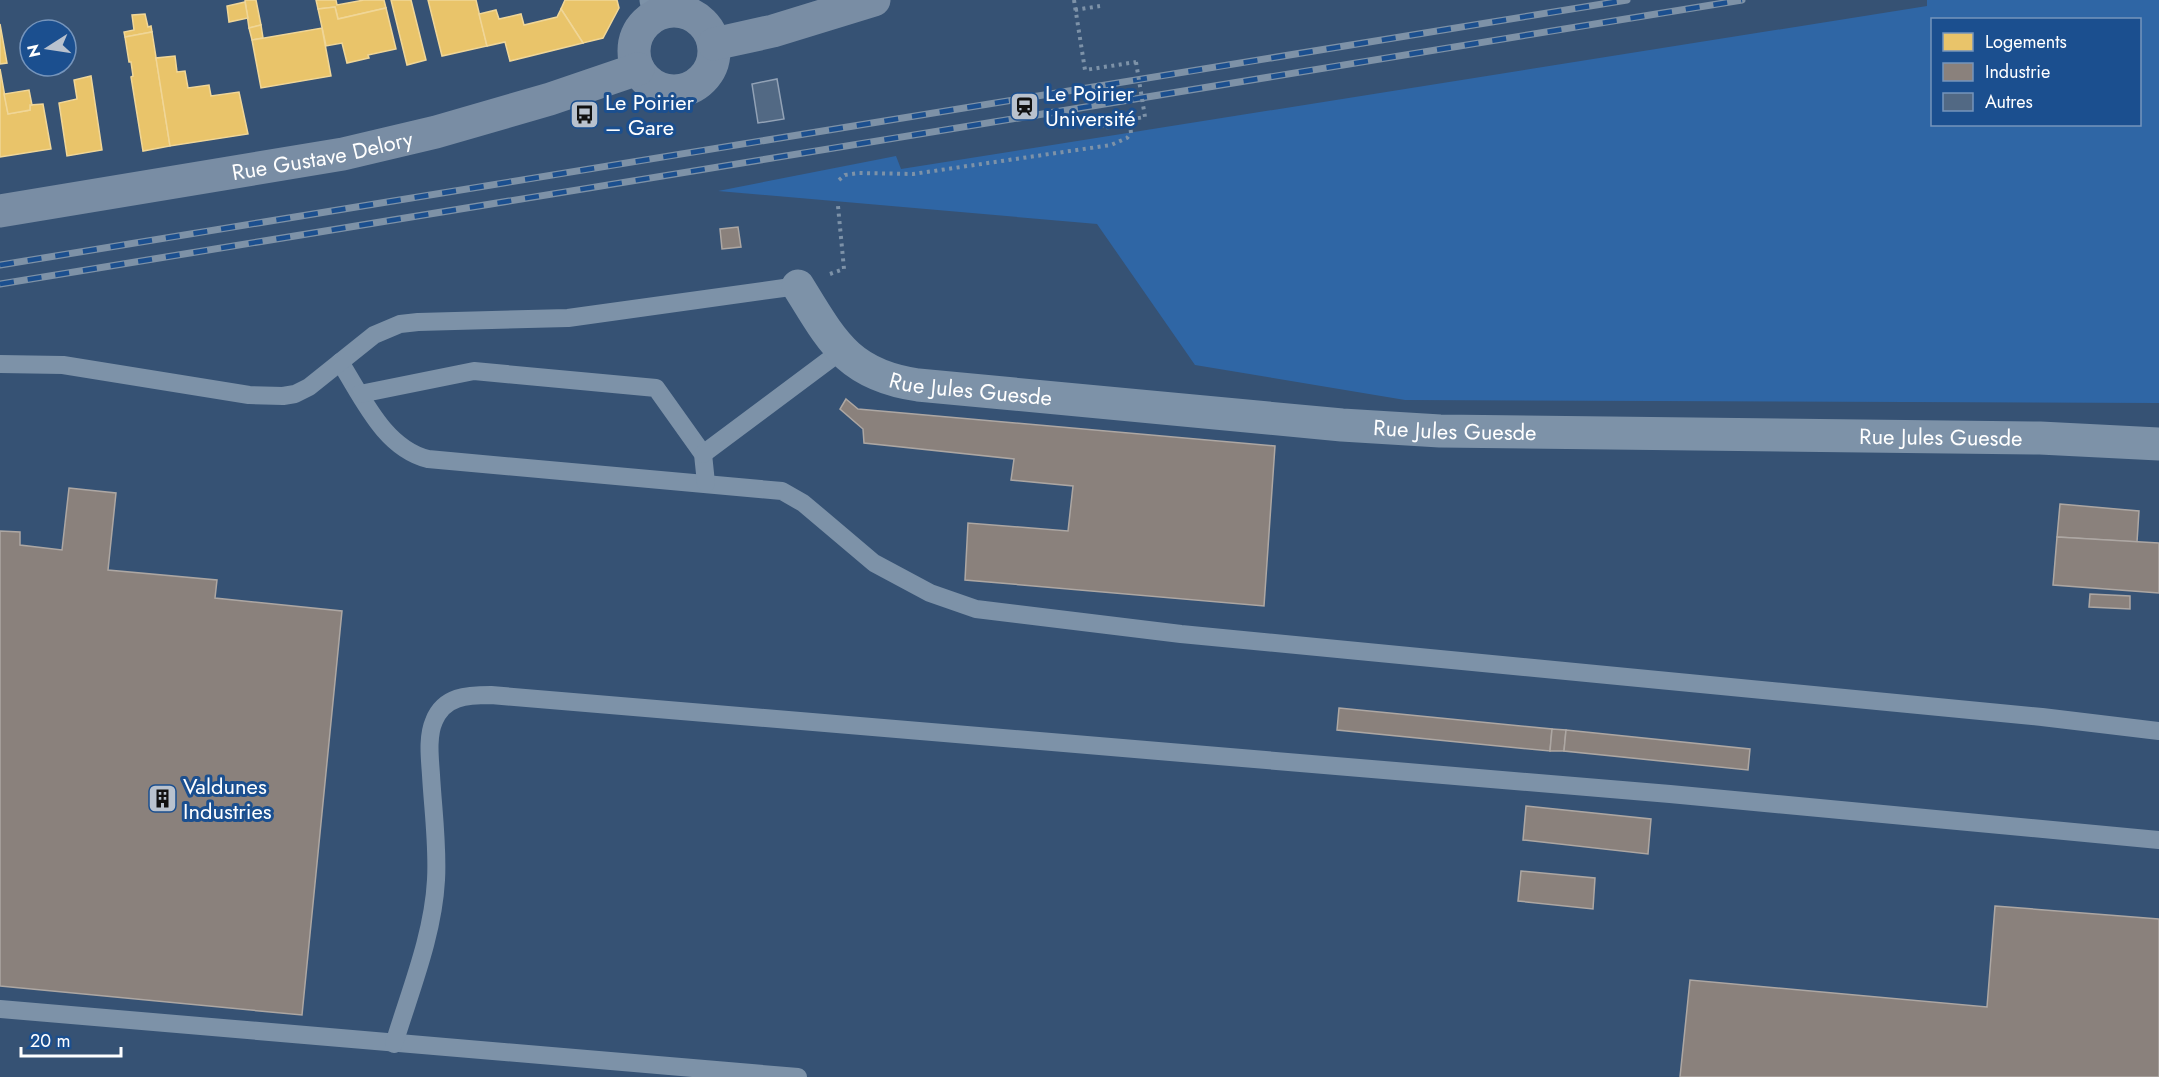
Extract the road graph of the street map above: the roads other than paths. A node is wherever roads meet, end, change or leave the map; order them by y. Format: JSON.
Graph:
{"nodes":[{"id":1,"x":874,"y":0,"type":"edge"},
{"id":2,"x":659,"y":6,"type":"edge"},
{"id":3,"x":714,"y":44,"type":"junction"},
{"id":4,"x":638,"y":69,"type":"junction"},
{"id":5,"x":0,"y":211,"type":"edge"},
{"id":6,"x":798,"y":286,"type":"joint"},
{"id":7,"x":841,"y":351,"type":"junction"},
{"id":8,"x":340,"y":362,"type":"junction"},
{"id":9,"x":0,"y":364,"type":"edge"},
{"id":10,"x":360,"y":394,"type":"junction"},
{"id":11,"x":2159,"y":444,"type":"edge"},
{"id":12,"x":702,"y":454,"type":"junction"},
{"id":13,"x":706,"y":483,"type":"junction"},
{"id":14,"x":2159,"y":731,"type":"edge"},
{"id":15,"x":2159,"y":840,"type":"edge"},
{"id":16,"x":0,"y":1009,"type":"edge"},
{"id":17,"x":394,"y":1044,"type":"junction"},
{"id":18,"x":798,"y":1077,"type":"edge"}],
"edges":[{"from":1,"to":3,"type":"street"},
{"from":2,"to":3,"type":"street"},
{"from":2,"to":4,"type":"street"},
{"from":3,"to":4,"type":"street"},
{"from":4,"to":5,"type":"street","name":"Rue Gustave Delory"},
{"from":6,"to":7,"type":"street","name":"Rue Jules Guesde"},
{"from":6,"to":8,"type":"lane"},
{"from":7,"to":11,"type":"street","name":"Rue Jules Guesde"},
{"from":7,"to":12,"type":"lane"},
{"from":8,"to":9,"type":"lane"},
{"from":8,"to":10,"type":"lane"},
{"from":10,"to":12,"type":"lane"},
{"from":10,"to":13,"type":"lane"},
{"from":12,"to":13,"type":"lane"},
{"from":13,"to":14,"type":"lane"},
{"from":15,"to":17,"type":"lane"},
{"from":16,"to":17,"type":"lane"},
{"from":17,"to":18,"type":"lane"}]}
